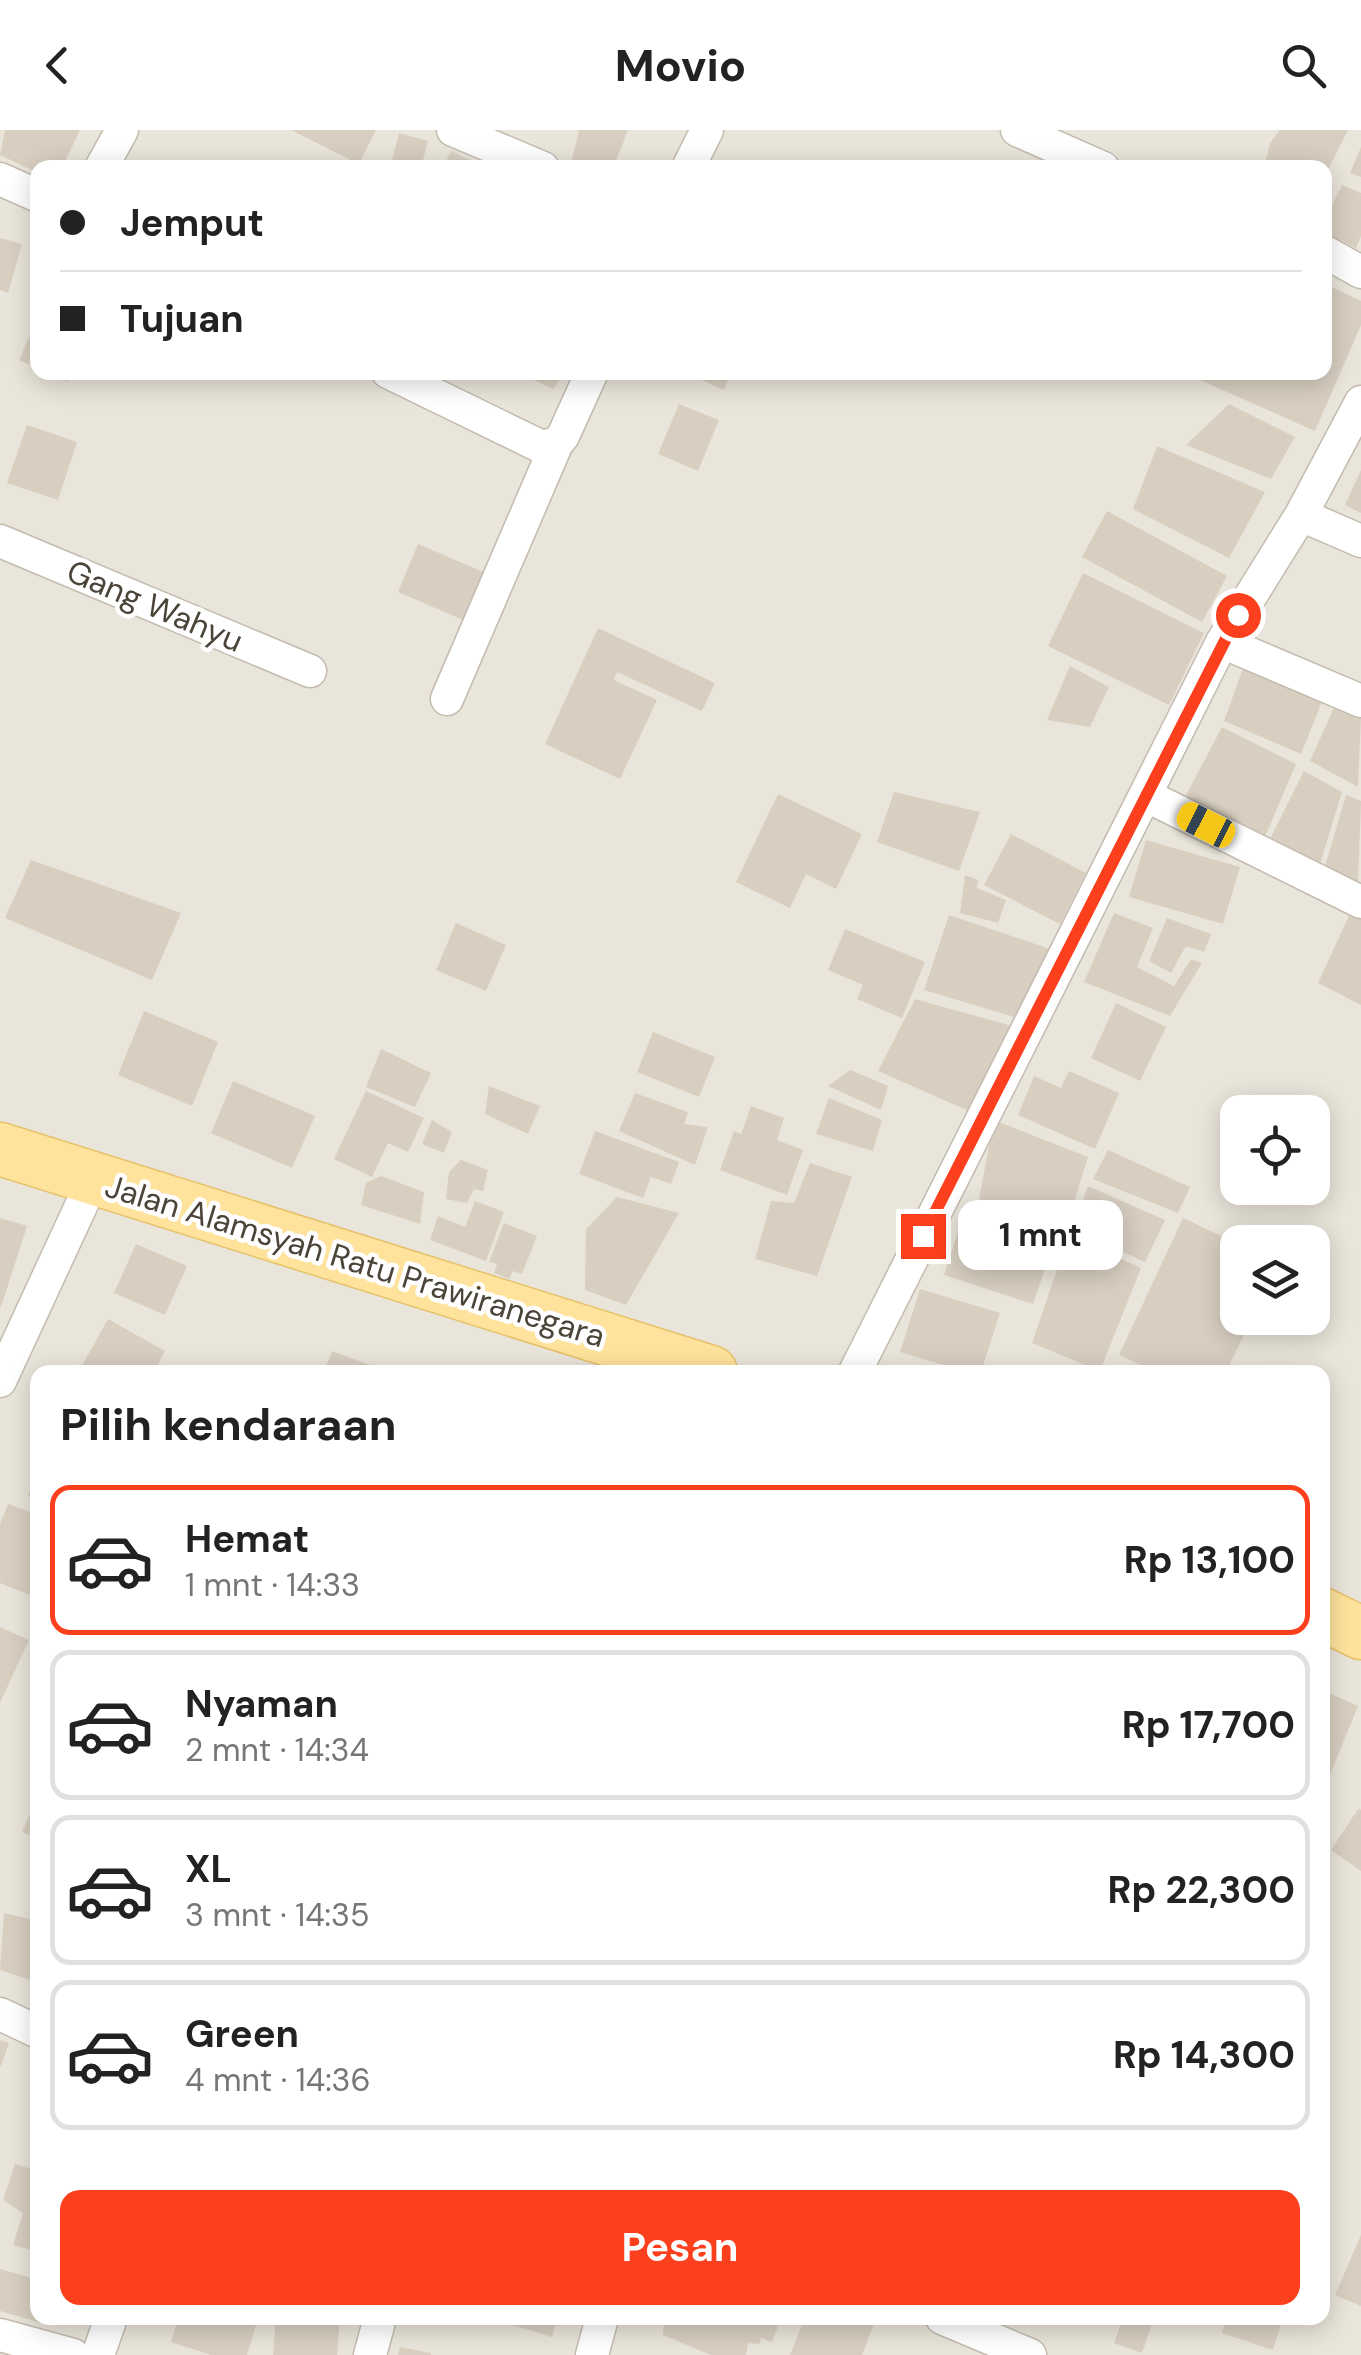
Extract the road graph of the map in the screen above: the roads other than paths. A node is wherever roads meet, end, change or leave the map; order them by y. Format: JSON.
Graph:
{"nodes":[{"id":1,"x":122,"y":130,"type":"edge"},
{"id":2,"x":453,"y":130,"type":"edge"},
{"id":3,"x":706,"y":130,"type":"edge"},
{"id":4,"x":1017,"y":130,"type":"edge"},
{"id":5,"x":105,"y":160,"type":"edge"},
{"id":6,"x":525,"y":160,"type":"edge"},
{"id":7,"x":692,"y":160,"type":"edge"},
{"id":8,"x":1085,"y":160,"type":"edge"},
{"id":9,"x":0,"y":179,"type":"edge"},
{"id":10,"x":30,"y":192,"type":"edge"},
{"id":11,"x":1332,"y":256,"type":"edge"},
{"id":12,"x":1361,"y":272,"type":"edge"},
{"id":13,"x":404,"y":380,"type":"edge"},
{"id":14,"x":588,"y":380,"type":"edge"},
{"id":15,"x":1361,"y":402,"type":"edge"},
{"id":16,"x":557,"y":444,"type":"junction"},
{"id":17,"x":1301,"y":515,"type":"junction"},
{"id":18,"x":0,"y":541,"type":"edge"},
{"id":19,"x":1361,"y":542,"type":"edge"},
{"id":20,"x":1222,"y":642,"type":"junction"},
{"id":21,"x":310,"y":671,"type":"dead end"},
{"id":22,"x":447,"y":699,"type":"dead end"},
{"id":23,"x":1361,"y":701,"type":"edge"},
{"id":24,"x":1144,"y":794,"type":"junction"},
{"id":25,"x":1361,"y":902,"type":"edge"},
{"id":26,"x":0,"y":1149,"type":"edge"},
{"id":27,"x":94,"y":1180,"type":"junction"},
{"id":28,"x":688,"y":1365,"type":"edge"},
{"id":29,"x":858,"y":1365,"type":"edge"},
{"id":30,"x":0,"y":1381,"type":"edge"},
{"id":31,"x":1330,"y":1618,"type":"edge"},
{"id":32,"x":1361,"y":1633,"type":"edge"},
{"id":33,"x":0,"y":2014,"type":"edge"},
{"id":34,"x":30,"y":2028,"type":"edge"},
{"id":35,"x":109,"y":2325,"type":"edge"},
{"id":36,"x":378,"y":2325,"type":"edge"},
{"id":37,"x":600,"y":2325,"type":"edge"},
{"id":38,"x":959,"y":2325,"type":"edge"},
{"id":39,"x":0,"y":2334,"type":"edge"},
{"id":40,"x":73,"y":2355,"type":"edge"},
{"id":41,"x":98,"y":2355,"type":"edge"},
{"id":42,"x":370,"y":2355,"type":"edge"},
{"id":43,"x":592,"y":2355,"type":"edge"},
{"id":44,"x":1030,"y":2355,"type":"edge"}],
"edges":[{"from":1,"to":5,"type":"street"},
{"from":2,"to":6,"type":"street"},
{"from":3,"to":7,"type":"street"},
{"from":4,"to":8,"type":"street"},
{"from":9,"to":10,"type":"street"},
{"from":11,"to":12,"type":"street"},
{"from":13,"to":16,"type":"street"},
{"from":14,"to":16,"type":"street"},
{"from":15,"to":17,"type":"street"},
{"from":16,"to":22,"type":"street"},
{"from":17,"to":19,"type":"street"},
{"from":17,"to":20,"type":"street"},
{"from":18,"to":21,"type":"street","name":"Gang Wahyu"},
{"from":20,"to":23,"type":"street"},
{"from":20,"to":24,"type":"street"},
{"from":24,"to":25,"type":"street"},
{"from":24,"to":29,"type":"street"},
{"from":26,"to":27,"type":"main road","name":"Jalan Alamsyah Ratu Prawiranegara"},
{"from":27,"to":28,"type":"main road","name":"Jalan Alamsyah Ratu Prawiranegara"},
{"from":27,"to":30,"type":"street"},
{"from":31,"to":32,"type":"main road"},
{"from":33,"to":34,"type":"street"},
{"from":35,"to":41,"type":"street"},
{"from":36,"to":42,"type":"street"},
{"from":37,"to":43,"type":"street"},
{"from":38,"to":44,"type":"street"},
{"from":39,"to":40,"type":"street"}]}
